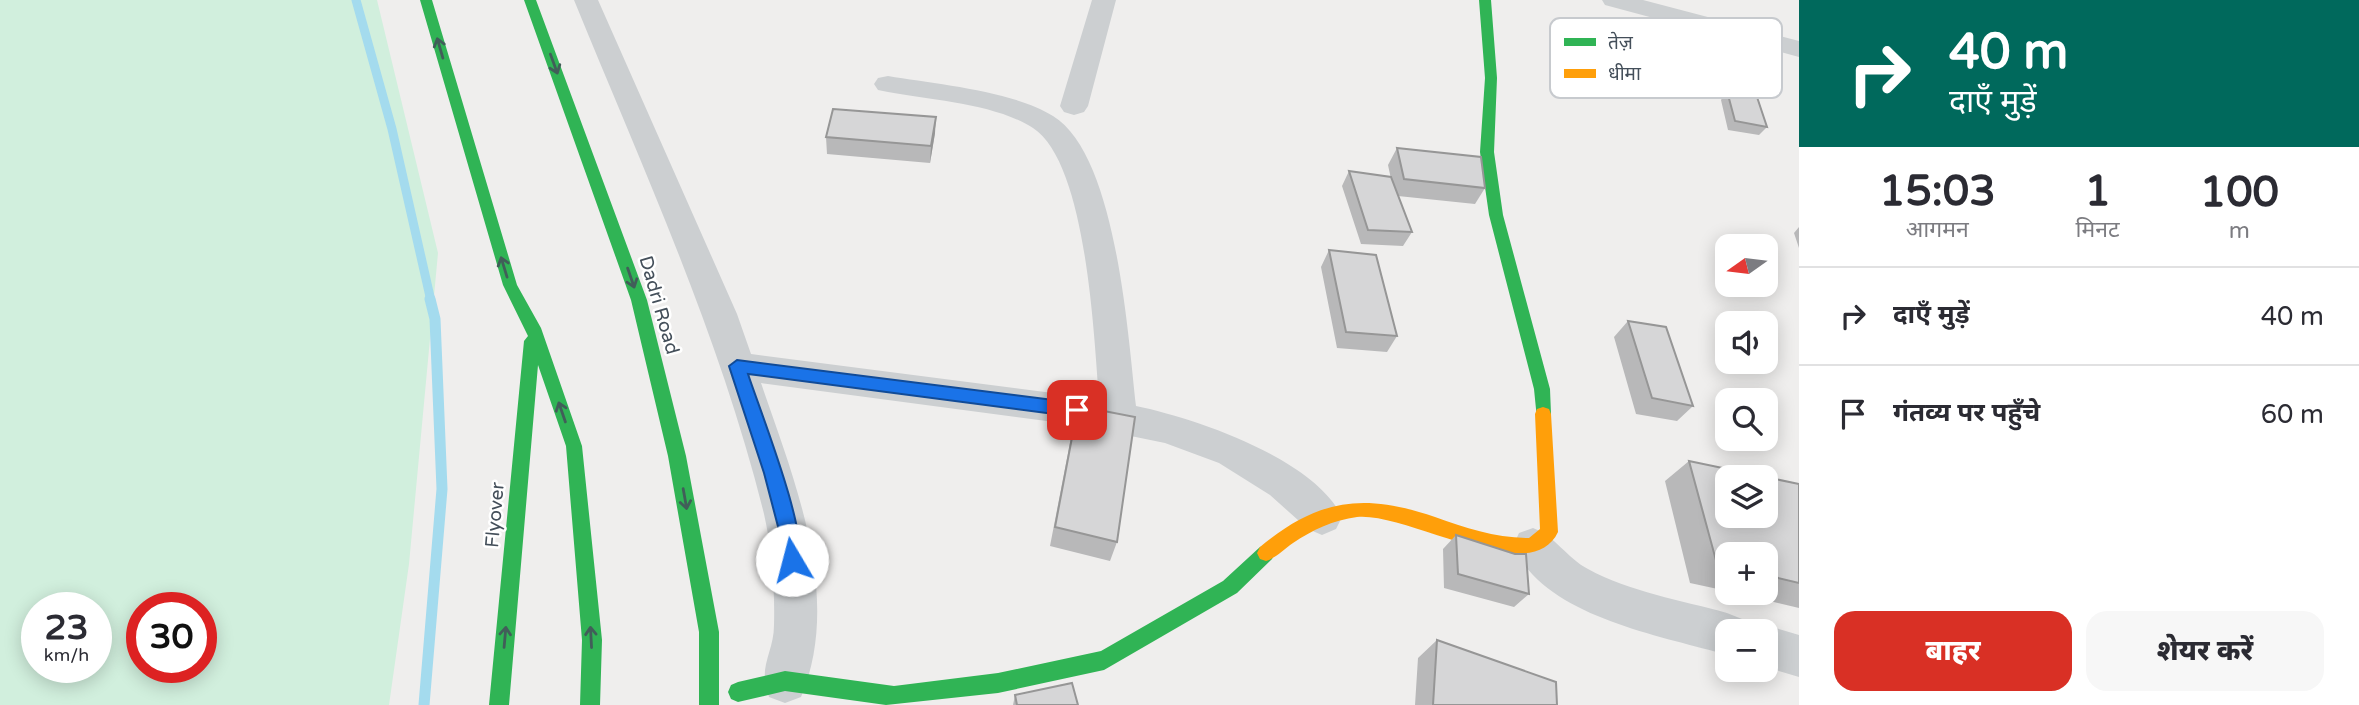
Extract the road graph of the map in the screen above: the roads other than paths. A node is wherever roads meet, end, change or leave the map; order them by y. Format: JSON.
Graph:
{"nodes":[{"id":1,"x":426,"y":0,"type":"edge"},
{"id":2,"x":530,"y":0,"type":"edge"},
{"id":3,"x":586,"y":0,"type":"edge"},
{"id":4,"x":1104,"y":0,"type":"edge"},
{"id":5,"x":1485,"y":0,"type":"edge"},
{"id":6,"x":1614,"y":0,"type":"edge"},
{"id":7,"x":1681,"y":18,"type":"edge"},
{"id":8,"x":1782,"y":45,"type":"edge"},
{"id":9,"x":1799,"y":50,"type":"edge"},
{"id":10,"x":888,"y":84,"type":"dead end"},
{"id":11,"x":1074,"y":106,"type":"dead end"},
{"id":12,"x":533,"y":328,"type":"junction"},
{"id":13,"x":737,"y":366,"type":"junction"},
{"id":14,"x":1119,"y":418,"type":"junction"},
{"id":15,"x":1322,"y":517,"type":"junction"},
{"id":16,"x":1533,"y":546,"type":"junction"},
{"id":17,"x":1715,"y":630,"type":"edge"},
{"id":18,"x":709,"y":632,"type":"junction"},
{"id":19,"x":1778,"y":650,"type":"edge"},
{"id":20,"x":1799,"y":656,"type":"edge"},
{"id":21,"x":785,"y":681,"type":"junction"},
{"id":22,"x":734,"y":686,"type":"edge"},
{"id":23,"x":499,"y":705,"type":"edge"},
{"id":24,"x":590,"y":705,"type":"edge"},
{"id":25,"x":709,"y":705,"type":"edge"}],
"edges":[{"from":12,"to":1,"type":"main road","one_way":true},
{"from":2,"to":18,"type":"main road","name":"Dadri Road","one_way":true},
{"from":3,"to":13,"type":"street"},
{"from":4,"to":11,"type":"street"},
{"from":5,"to":16,"type":"main road"},
{"from":6,"to":7,"type":"street"},
{"from":8,"to":9,"type":"street"},
{"from":10,"to":14,"type":"street"},
{"from":23,"to":12,"type":"main road","name":"Flyover","one_way":true},
{"from":24,"to":12,"type":"main road","one_way":true},
{"from":13,"to":14,"type":"street"},
{"from":13,"to":21,"type":"street"},
{"from":14,"to":15,"type":"street"},
{"from":15,"to":16,"type":"main road"},
{"from":15,"to":21,"type":"main road"},
{"from":16,"to":17,"type":"street"},
{"from":18,"to":22,"type":"main road"},
{"from":18,"to":25,"type":"main road"},
{"from":19,"to":20,"type":"street"},
{"from":21,"to":22,"type":"main road"}]}
